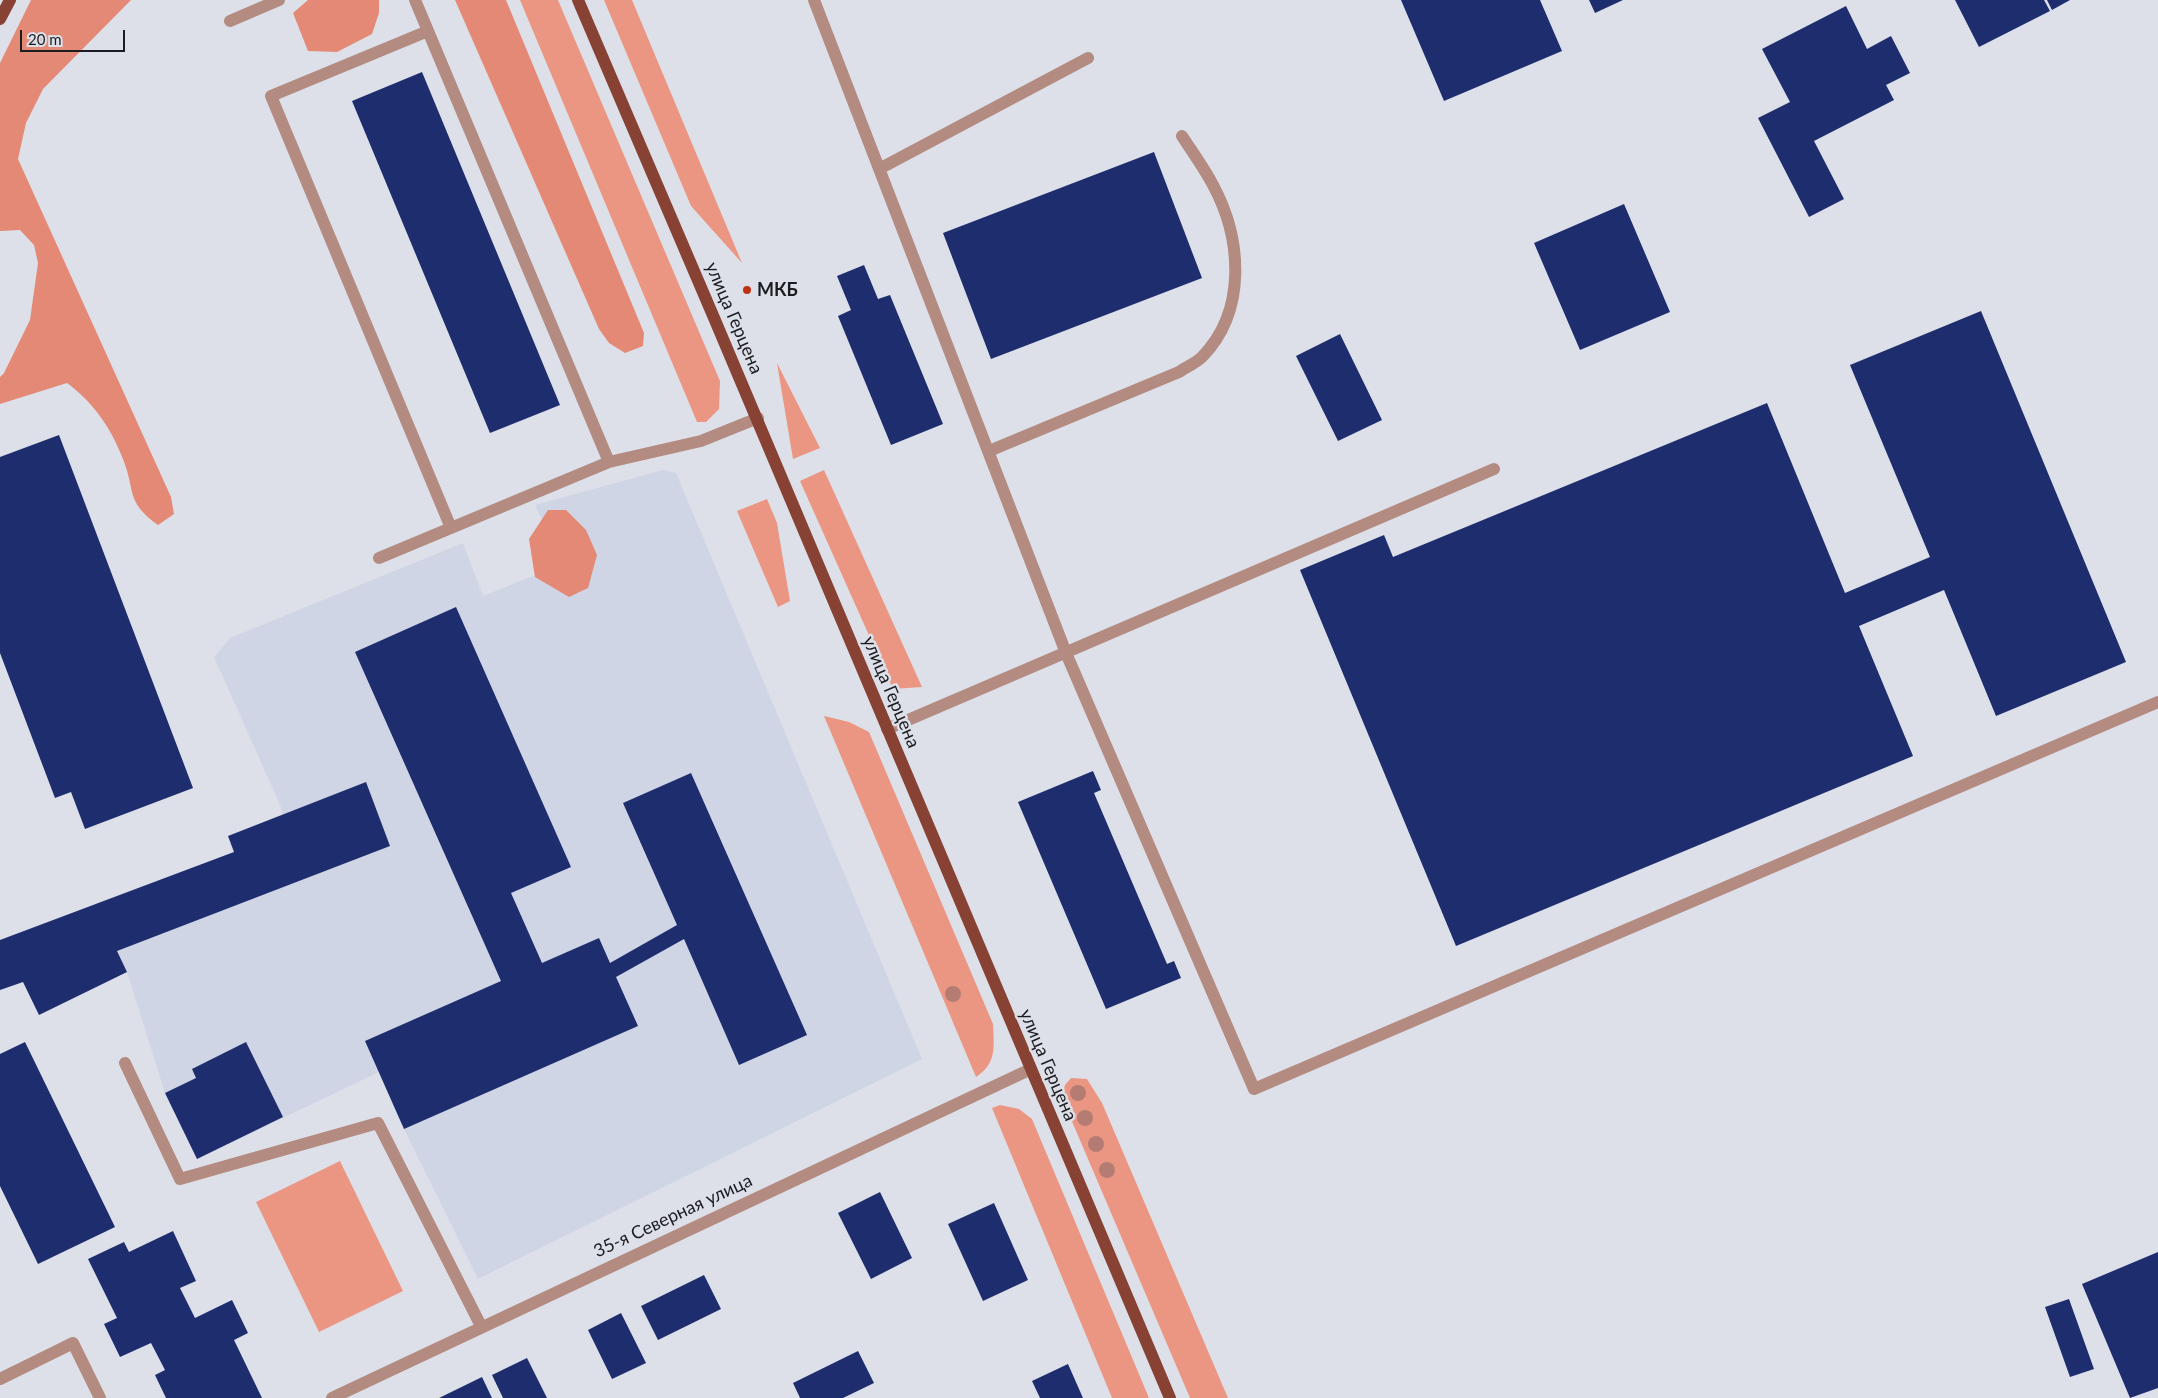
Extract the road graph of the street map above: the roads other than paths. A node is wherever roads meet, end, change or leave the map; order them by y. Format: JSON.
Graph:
{"nodes":[{"id":1,"x":10,"y":0,"type":"edge"},
{"id":2,"x":279,"y":0,"type":"edge"},
{"id":3,"x":415,"y":0,"type":"edge"},
{"id":4,"x":578,"y":0,"type":"edge"},
{"id":5,"x":814,"y":0,"type":"edge"},
{"id":6,"x":0,"y":20,"type":"edge"},
{"id":7,"x":230,"y":21,"type":"dead end"},
{"id":8,"x":428,"y":31,"type":"junction"},
{"id":9,"x":1088,"y":58,"type":"dead end"},
{"id":10,"x":1182,"y":136,"type":"dead end"},
{"id":11,"x":879,"y":169,"type":"junction"},
{"id":12,"x":758,"y":418,"type":"junction"},
{"id":13,"x":989,"y":451,"type":"junction"},
{"id":14,"x":609,"y":462,"type":"junction"},
{"id":15,"x":1494,"y":469,"type":"dead end"},
{"id":16,"x":451,"y":528,"type":"junction"},
{"id":17,"x":379,"y":558,"type":"dead end"},
{"id":18,"x":1066,"y":653,"type":"junction"},
{"id":19,"x":2158,"y":702,"type":"edge"},
{"id":20,"x":887,"y":729,"type":"junction"},
{"id":21,"x":125,"y":1063,"type":"dead end"},
{"id":22,"x":1031,"y":1068,"type":"junction"},
{"id":23,"x":481,"y":1326,"type":"junction"},
{"id":24,"x":0,"y":1379,"type":"edge"},
{"id":25,"x":100,"y":1398,"type":"edge"},
{"id":26,"x":332,"y":1398,"type":"edge"},
{"id":27,"x":1170,"y":1398,"type":"edge"}],
"edges":[{"from":1,"to":6,"type":"main road"},
{"from":2,"to":7,"type":"street"},
{"from":3,"to":8,"type":"street"},
{"from":4,"to":12,"type":"main road","name":"улица Герцена"},
{"from":5,"to":11,"type":"street"},
{"from":8,"to":14,"type":"street"},
{"from":8,"to":16,"type":"street"},
{"from":9,"to":11,"type":"street"},
{"from":10,"to":13,"type":"street"},
{"from":11,"to":13,"type":"street"},
{"from":12,"to":14,"type":"street"},
{"from":12,"to":20,"type":"main road","name":"улица Герцена"},
{"from":13,"to":18,"type":"street"},
{"from":14,"to":16,"type":"street"},
{"from":15,"to":18,"type":"street"},
{"from":16,"to":17,"type":"street"},
{"from":18,"to":19,"type":"street"},
{"from":18,"to":20,"type":"street"},
{"from":20,"to":22,"type":"main road","name":"улица Герцена"},
{"from":21,"to":23,"type":"street"},
{"from":22,"to":23,"type":"street","name":"35-я Северная улица"},
{"from":22,"to":27,"type":"main road","name":"улица Герцена"},
{"from":23,"to":26,"type":"street","name":"35-я Северная улица"},
{"from":24,"to":25,"type":"street"}]}
